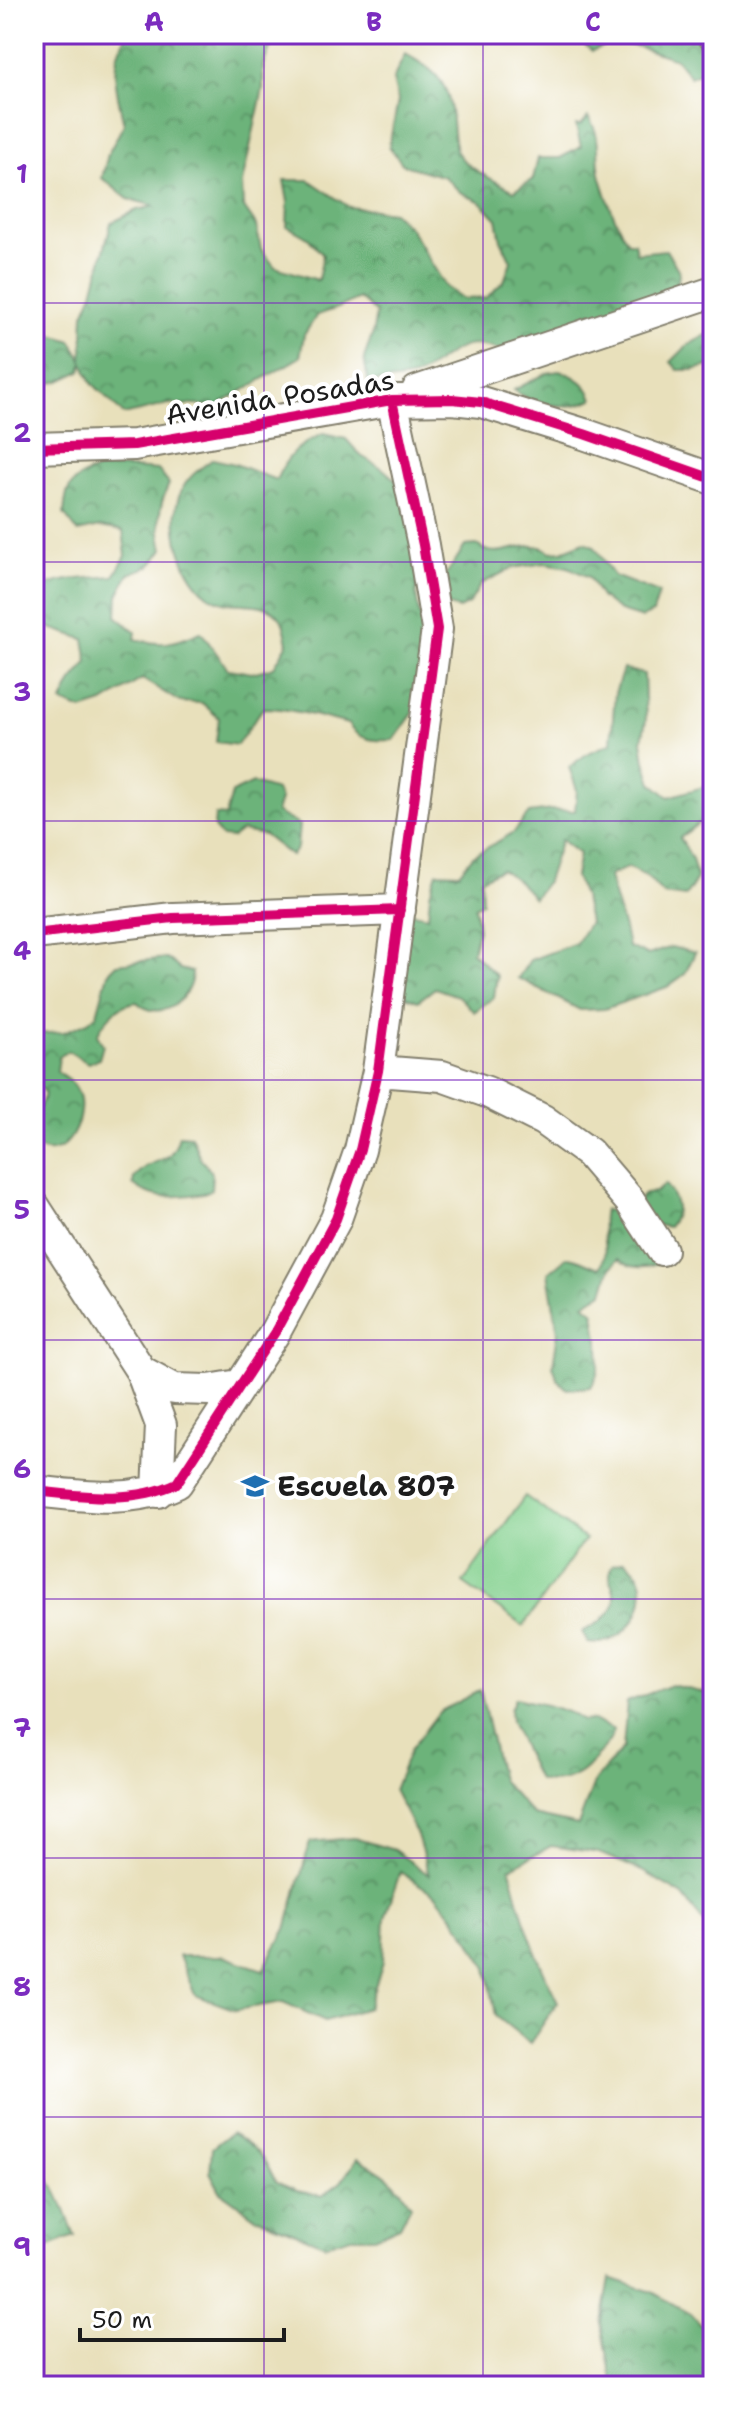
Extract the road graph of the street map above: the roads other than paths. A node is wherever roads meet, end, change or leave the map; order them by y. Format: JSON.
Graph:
{"nodes":[{"id":1,"x":713,"y":292,"type":"edge"},
{"id":2,"x":392,"y":400,"type":"junction"},
{"id":3,"x":34,"y":448,"type":"edge"},
{"id":4,"x":713,"y":479,"type":"edge"},
{"id":5,"x":400,"y":910,"type":"junction"},
{"id":6,"x":34,"y":934,"type":"edge"},
{"id":7,"x":378,"y":1071,"type":"junction"},
{"id":8,"x":34,"y":1206,"type":"edge"},
{"id":9,"x":662,"y":1250,"type":"dead end"},
{"id":10,"x":141,"y":1371,"type":"junction"},
{"id":11,"x":239,"y":1385,"type":"junction"},
{"id":12,"x":34,"y":1491,"type":"edge"},
{"id":13,"x":158,"y":1492,"type":"junction"}],
"edges":[{"from":1,"to":2,"type":"street"},
{"from":2,"to":3,"type":"street","name":"Avenida Posadas"},
{"from":2,"to":4,"type":"street","name":"Avenida Posadas"},
{"from":2,"to":5,"type":"street"},
{"from":5,"to":6,"type":"street"},
{"from":5,"to":7,"type":"street"},
{"from":7,"to":9,"type":"street"},
{"from":7,"to":11,"type":"street"},
{"from":8,"to":10,"type":"street"},
{"from":10,"to":11,"type":"street"},
{"from":10,"to":13,"type":"street"},
{"from":11,"to":13,"type":"street"},
{"from":12,"to":13,"type":"street"}]}
